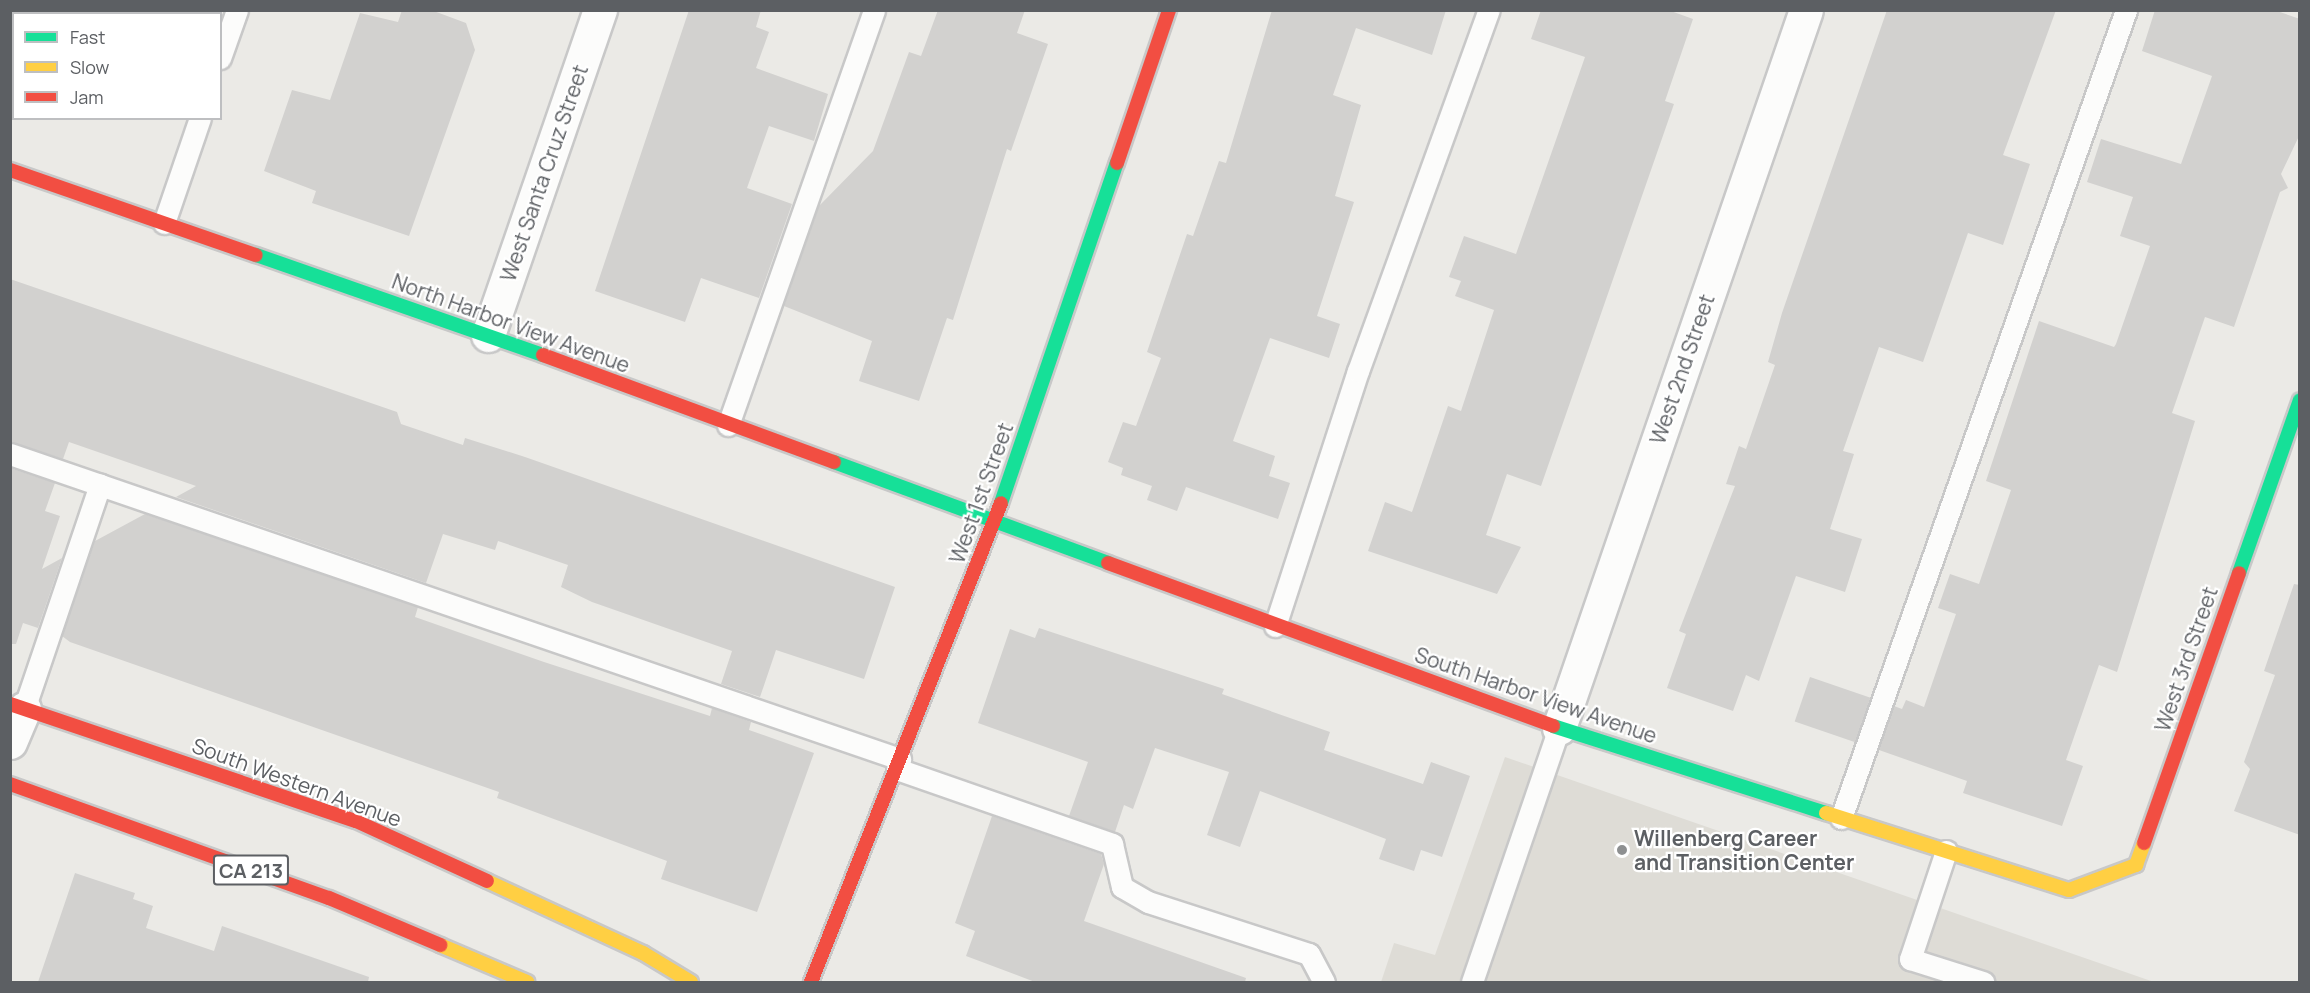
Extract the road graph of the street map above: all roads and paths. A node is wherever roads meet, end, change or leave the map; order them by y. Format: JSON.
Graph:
{"nodes":[{"id":1,"x":237,"y":10,"type":"edge"},
{"id":2,"x":600,"y":10,"type":"edge"},
{"id":3,"x":874,"y":10,"type":"edge"},
{"id":4,"x":1169,"y":10,"type":"edge"},
{"id":5,"x":1489,"y":10,"type":"edge"},
{"id":6,"x":1806,"y":10,"type":"edge"},
{"id":7,"x":2126,"y":10,"type":"edge"},
{"id":8,"x":222,"y":52,"type":"edge"},
{"id":9,"x":199,"y":120,"type":"edge"},
{"id":10,"x":10,"y":170,"type":"edge"},
{"id":11,"x":164,"y":223,"type":"junction"},
{"id":12,"x":488,"y":335,"type":"junction"},
{"id":13,"x":2300,"y":400,"type":"edge"},
{"id":14,"x":728,"y":425,"type":"junction"},
{"id":15,"x":10,"y":454,"type":"edge"},
{"id":16,"x":100,"y":484,"type":"junction"},
{"id":17,"x":994,"y":524,"type":"junction"},
{"id":18,"x":1275,"y":626,"type":"junction"},
{"id":19,"x":17,"y":706,"type":"edge"},
{"id":20,"x":1559,"y":728,"type":"junction"},
{"id":21,"x":10,"y":742,"type":"edge"},
{"id":22,"x":898,"y":764,"type":"junction"},
{"id":23,"x":10,"y":784,"type":"edge"},
{"id":24,"x":1841,"y":818,"type":"junction"},
{"id":25,"x":1946,"y":851,"type":"junction"},
{"id":26,"x":2069,"y":890,"type":"joint"},
{"id":27,"x":528,"y":982,"type":"edge"},
{"id":28,"x":692,"y":982,"type":"edge"},
{"id":29,"x":811,"y":982,"type":"edge"},
{"id":30,"x":1324,"y":982,"type":"edge"},
{"id":31,"x":1472,"y":982,"type":"edge"},
{"id":32,"x":1983,"y":982,"type":"edge"}],
"edges":[{"from":1,"to":8,"type":"lane"},
{"from":2,"to":12,"type":"street","name":"West Santa Cruz Street"},
{"from":3,"to":14,"type":"lane"},
{"from":4,"to":17,"type":"street","name":"West 1st Street"},
{"from":5,"to":18,"type":"lane"},
{"from":6,"to":20,"type":"street","name":"West 2nd Street"},
{"from":7,"to":24,"type":"lane"},
{"from":9,"to":11,"type":"lane"},
{"from":10,"to":11,"type":"street","name":"North Harbor View Avenue"},
{"from":11,"to":12,"type":"street","name":"North Harbor View Avenue"},
{"from":12,"to":14,"type":"street","name":"North Harbor View Avenue"},
{"from":13,"to":26,"type":"street","name":"West 3rd Street"},
{"from":14,"to":17,"type":"street","name":"North Harbor View Avenue"},
{"from":15,"to":16,"type":"lane"},
{"from":16,"to":19,"type":"lane"},
{"from":16,"to":22,"type":"lane"},
{"from":17,"to":18,"type":"street","name":"South Harbor View Avenue"},
{"from":17,"to":22,"type":"street","name":"West 1st Street"},
{"from":18,"to":20,"type":"street","name":"South Harbor View Avenue"},
{"from":19,"to":21,"type":"street"},
{"from":19,"to":28,"type":"street","name":"South Western Avenue"},
{"from":20,"to":24,"type":"street","name":"South Harbor View Avenue"},
{"from":20,"to":31,"type":"lane"},
{"from":22,"to":29,"type":"street","name":"West 1st Street"},
{"from":22,"to":30,"type":"lane"},
{"from":23,"to":27,"type":"street","number":"CA 213"},
{"from":24,"to":25,"type":"street","name":"South Harbor View Avenue"},
{"from":25,"to":26,"type":"street","name":"South Harbor View Avenue"},
{"from":25,"to":32,"type":"lane"}]}
